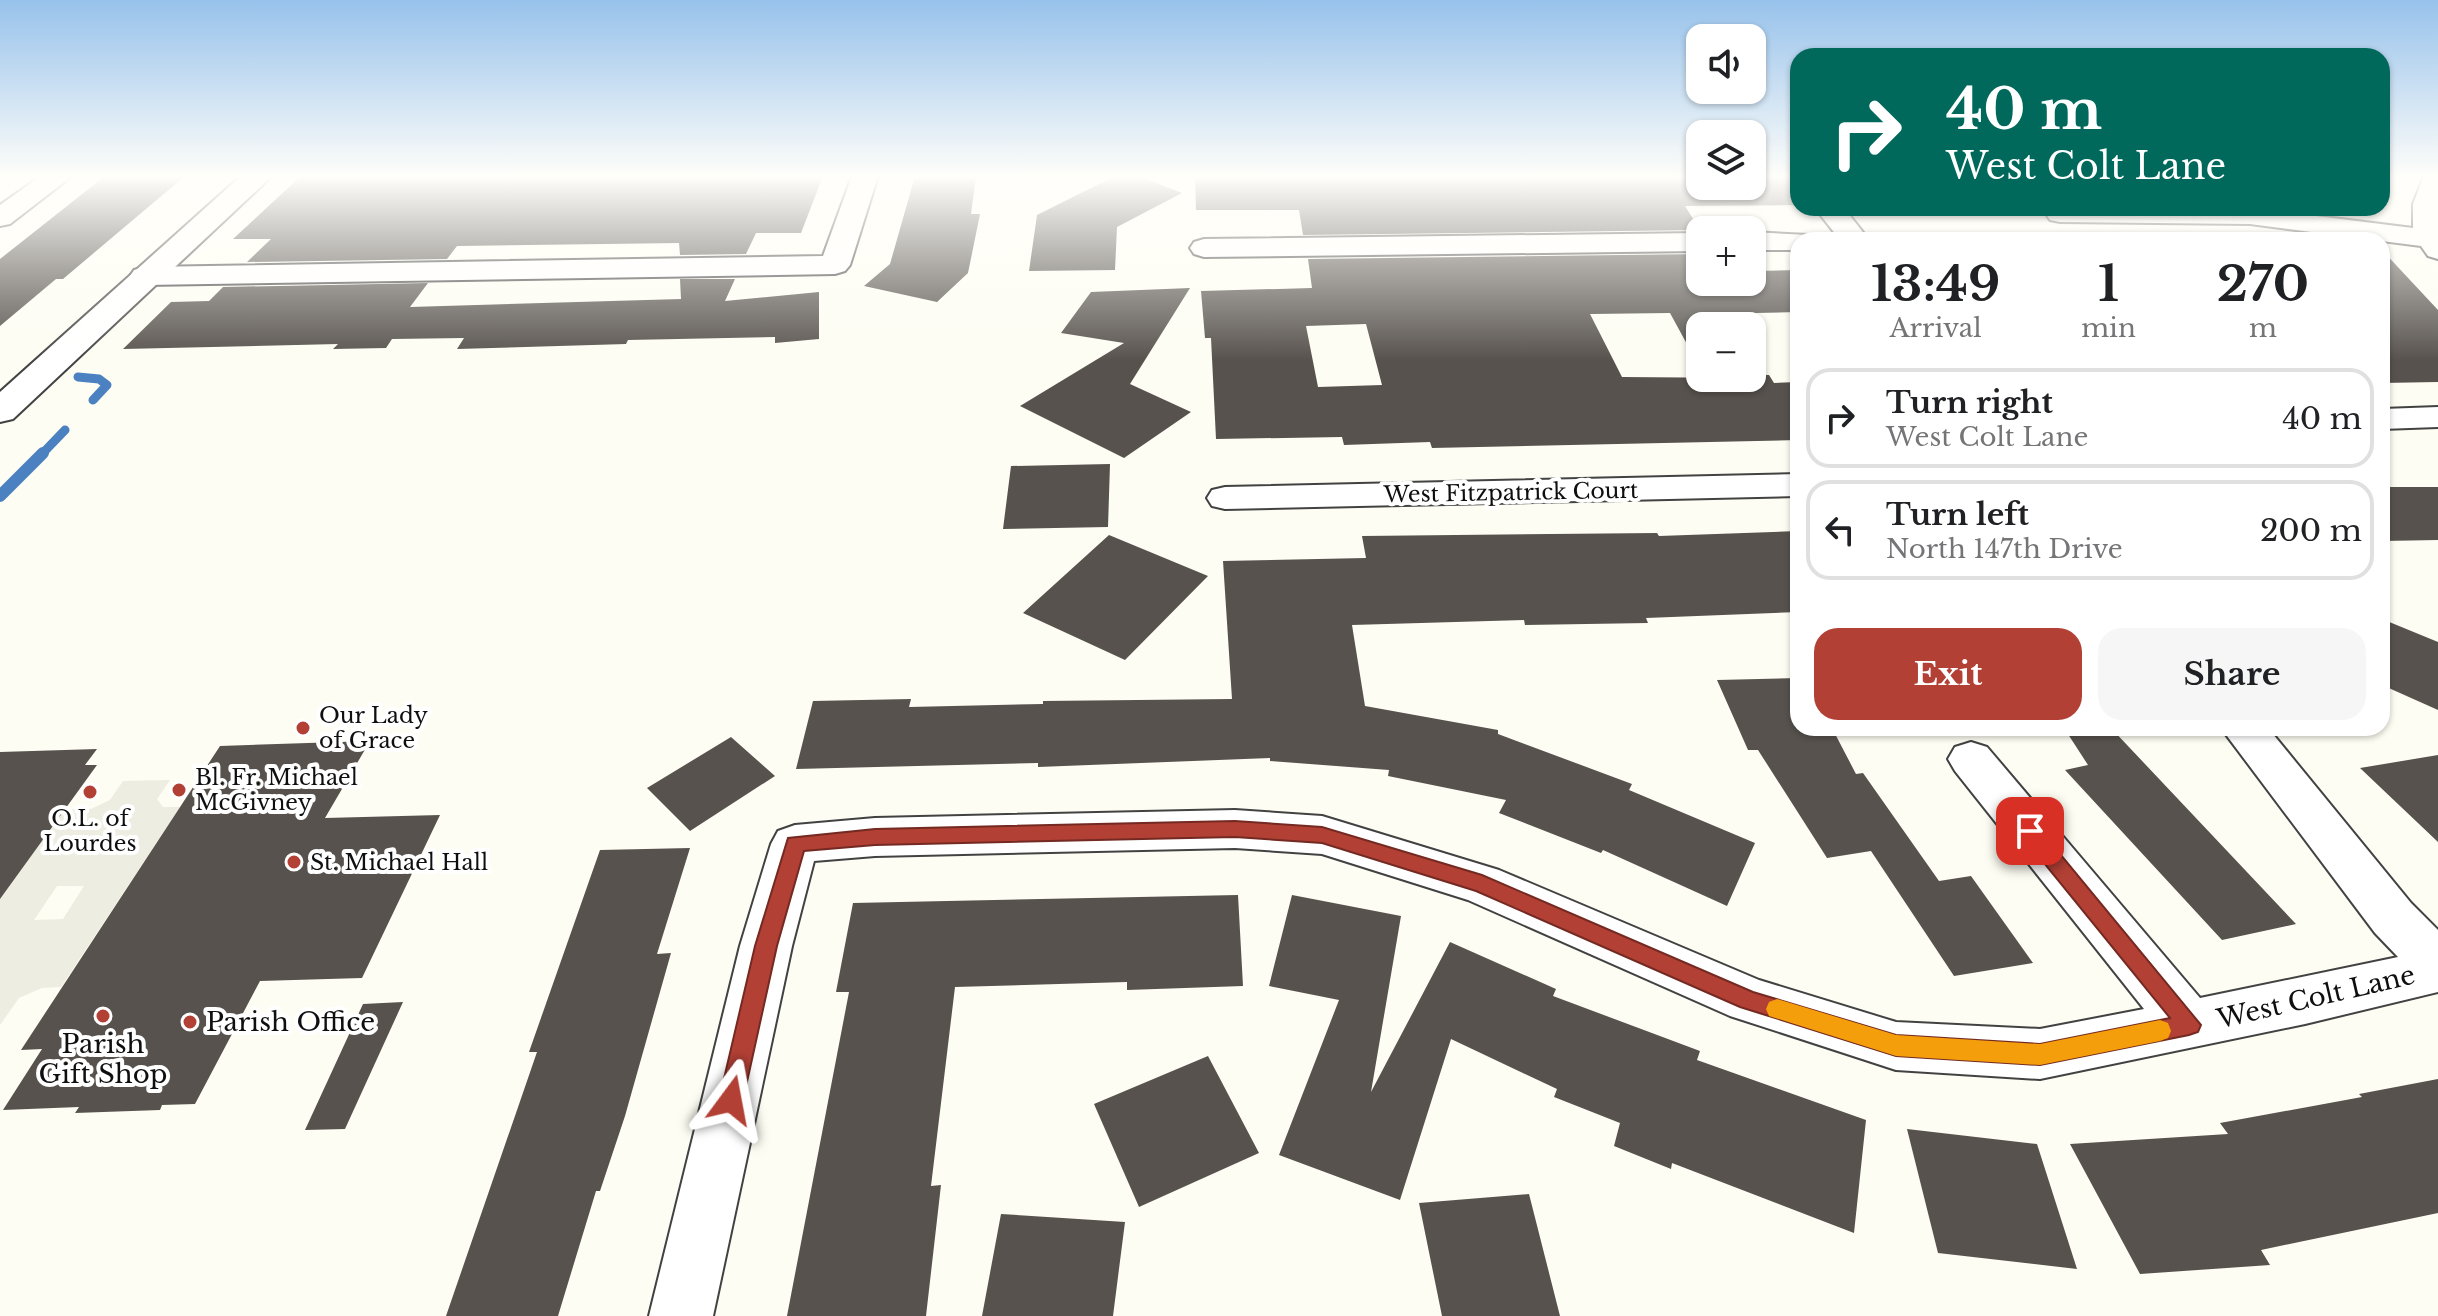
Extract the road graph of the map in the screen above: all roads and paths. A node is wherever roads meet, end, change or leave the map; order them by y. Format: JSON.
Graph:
{"nodes":[{"id":1,"x":189,"y":237,"type":"edge"},
{"id":2,"x":844,"y":237,"type":"edge"},
{"id":3,"x":2390,"y":238,"type":"edge"},
{"id":4,"x":1766,"y":241,"type":"edge"},
{"id":5,"x":1790,"y":241,"type":"edge"},
{"id":6,"x":1686,"y":242,"type":"edge"},
{"id":7,"x":2434,"y":245,"type":"edge"},
{"id":8,"x":1204,"y":248,"type":"dead end"},
{"id":9,"x":145,"y":276,"type":"junction"},
{"id":10,"x":0,"y":411,"type":"edge"},
{"id":11,"x":2438,"y":417,"type":"edge"},
{"id":12,"x":2390,"y":419,"type":"edge"},
{"id":13,"x":1790,"y":485,"type":"edge"},
{"id":14,"x":1225,"y":498,"type":"dead end"},
{"id":15,"x":2249,"y":736,"type":"edge"},
{"id":16,"x":1971,"y":759,"type":"dead end"},
{"id":17,"x":2438,"y":964,"type":"edge"},
{"id":18,"x":2438,"y":970,"type":"edge"},
{"id":19,"x":2189,"y":1025,"type":"junction"},
{"id":20,"x":681,"y":1316,"type":"edge"}],
"edges":[{"from":1,"to":9,"type":"street"},
{"from":2,"to":9,"type":"street"},
{"from":3,"to":7,"type":"street"},
{"from":4,"to":5,"type":"street"},
{"from":6,"to":8,"type":"street"},
{"from":9,"to":10,"type":"street"},
{"from":11,"to":12,"type":"street"},
{"from":13,"to":14,"type":"street","name":"West Fitzpatrick Court"},
{"from":15,"to":17,"type":"street"},
{"from":16,"to":19,"type":"street"},
{"from":18,"to":19,"type":"street","name":"West Colt Lane"},
{"from":19,"to":20,"type":"street","name":"West Colt Lane"}]}
